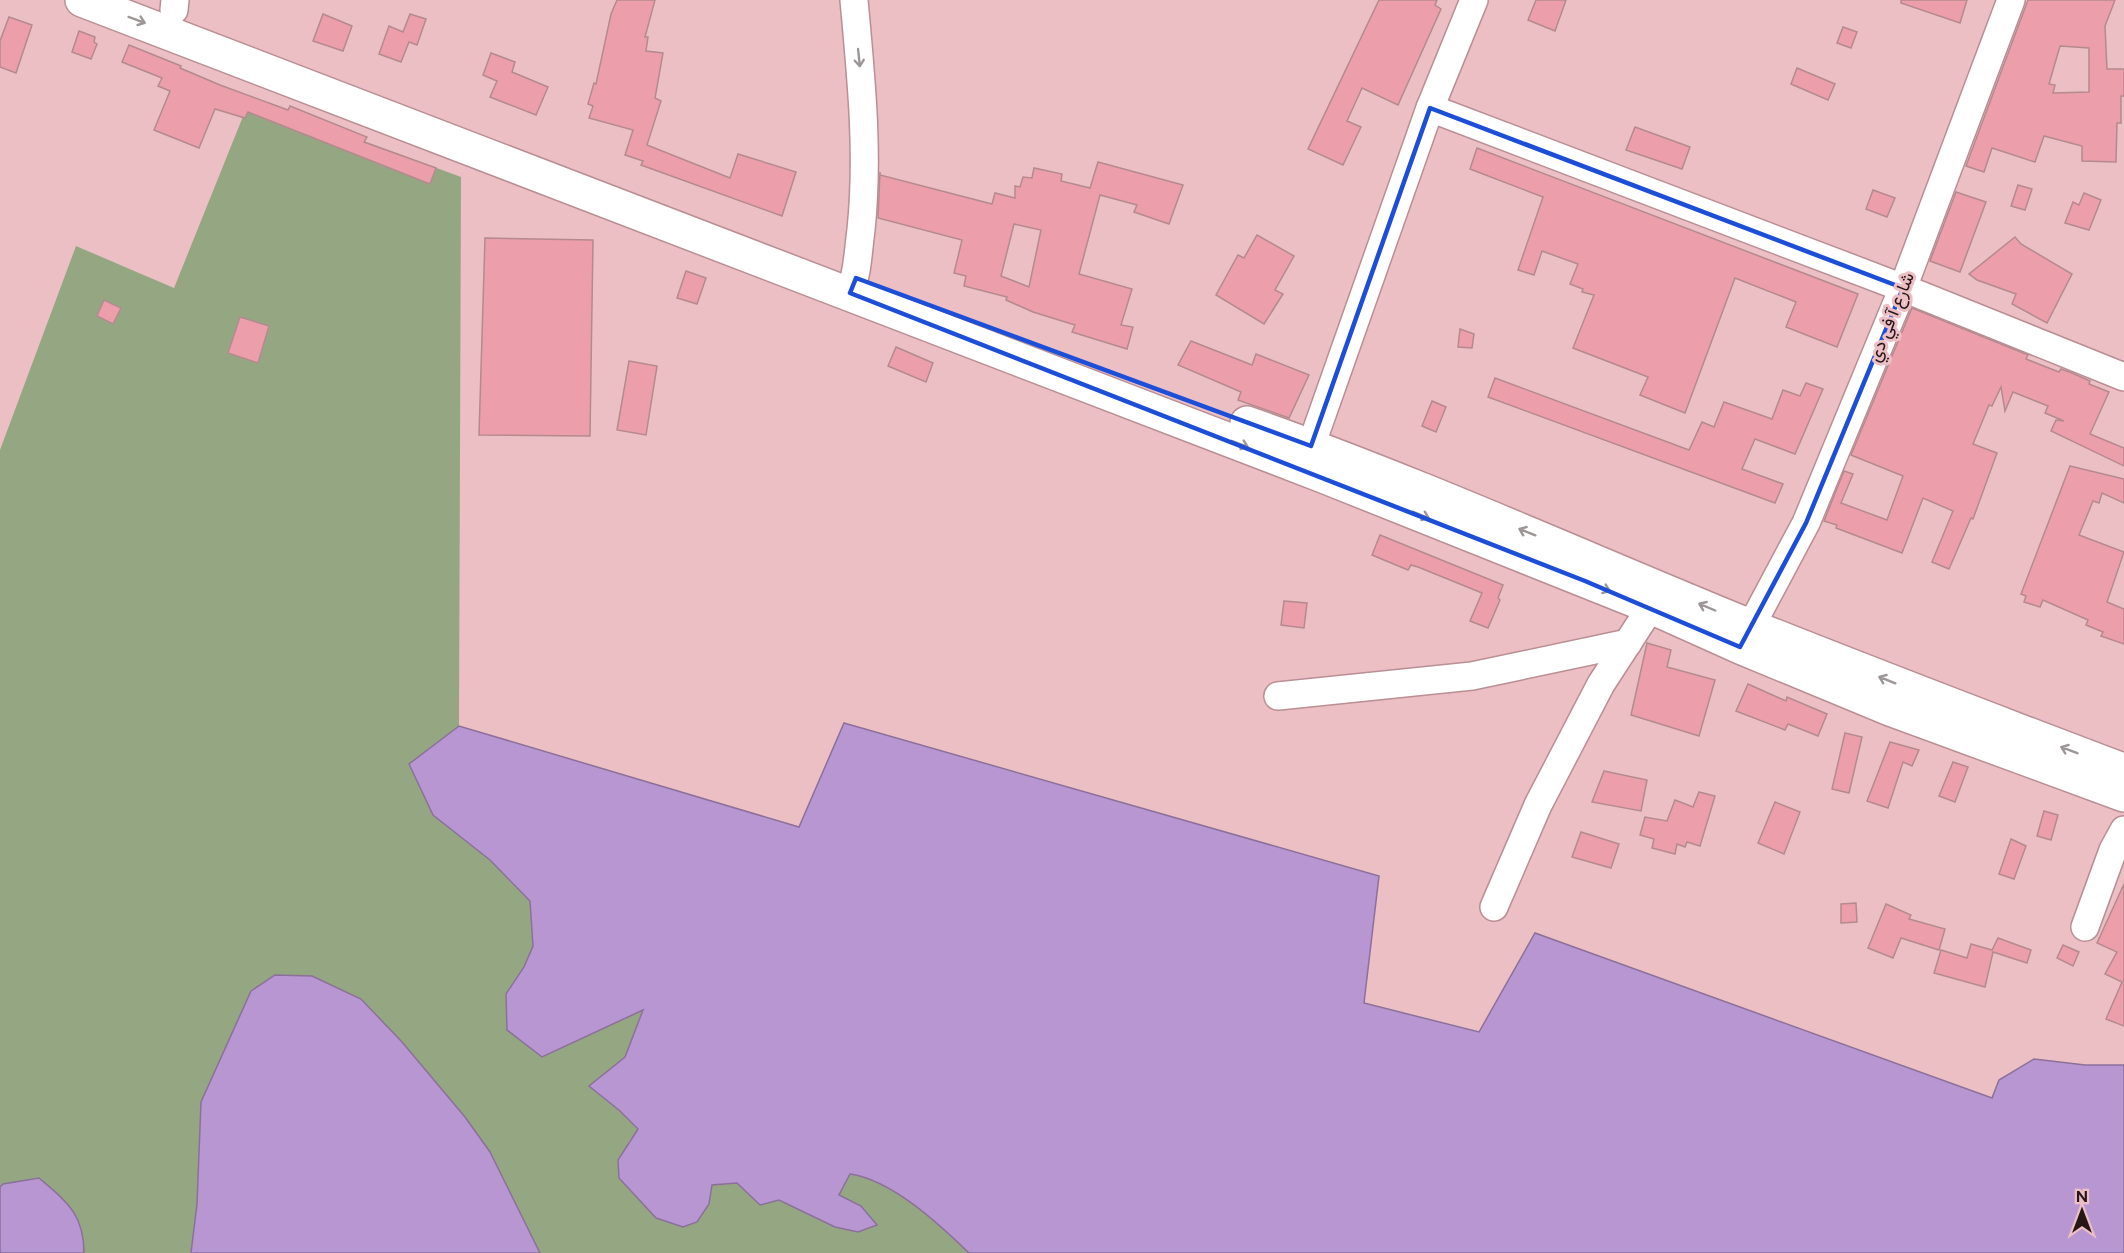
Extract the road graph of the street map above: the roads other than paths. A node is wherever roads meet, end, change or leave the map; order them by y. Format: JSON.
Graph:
{"nodes":[{"id":1,"x":82,"y":0,"type":"edge"},
{"id":2,"x":854,"y":0,"type":"edge"},
{"id":3,"x":1473,"y":0,"type":"edge"},
{"id":4,"x":2011,"y":0,"type":"edge"},
{"id":5,"x":166,"y":3,"type":"edge"},
{"id":6,"x":1430,"y":108,"type":"junction"},
{"id":7,"x":853,"y":285,"type":"junction"},
{"id":8,"x":1903,"y":288,"type":"junction"},
{"id":9,"x":2124,"y":377,"type":"edge"},
{"id":10,"x":1311,"y":446,"type":"junction"},
{"id":11,"x":1651,"y":607,"type":"junction"},
{"id":12,"x":1744,"y":636,"type":"junction"},
{"id":13,"x":1628,"y":643,"type":"junction"},
{"id":14,"x":1278,"y":696,"type":"dead end"},
{"id":15,"x":2124,"y":771,"type":"edge"},
{"id":16,"x":2124,"y":795,"type":"edge"},
{"id":17,"x":2124,"y":830,"type":"edge"},
{"id":18,"x":1494,"y":907,"type":"dead end"},
{"id":19,"x":2085,"y":927,"type":"dead end"}],
"edges":[{"from":1,"to":7,"type":"main road","one_way":true},
{"from":2,"to":7,"type":"street","one_way":true},
{"from":3,"to":6,"type":"street"},
{"from":4,"to":8,"type":"street","name":"شارع آ في دي"},
{"from":5,"to":7,"type":"main road"},
{"from":6,"to":8,"type":"street"},
{"from":6,"to":10,"type":"street"},
{"from":7,"to":10,"type":"main road"},
{"from":7,"to":11,"type":"main road","one_way":true},
{"from":8,"to":9,"type":"street"},
{"from":8,"to":12,"type":"street","name":"شارع آ في دي"},
{"from":12,"to":10,"type":"main road","one_way":true},
{"from":11,"to":12,"type":"main road"},
{"from":11,"to":13,"type":"street"},
{"from":15,"to":12,"type":"main road","one_way":true},
{"from":12,"to":16,"type":"main road"},
{"from":13,"to":14,"type":"street"},
{"from":13,"to":18,"type":"street"},
{"from":17,"to":19,"type":"street"}]}
